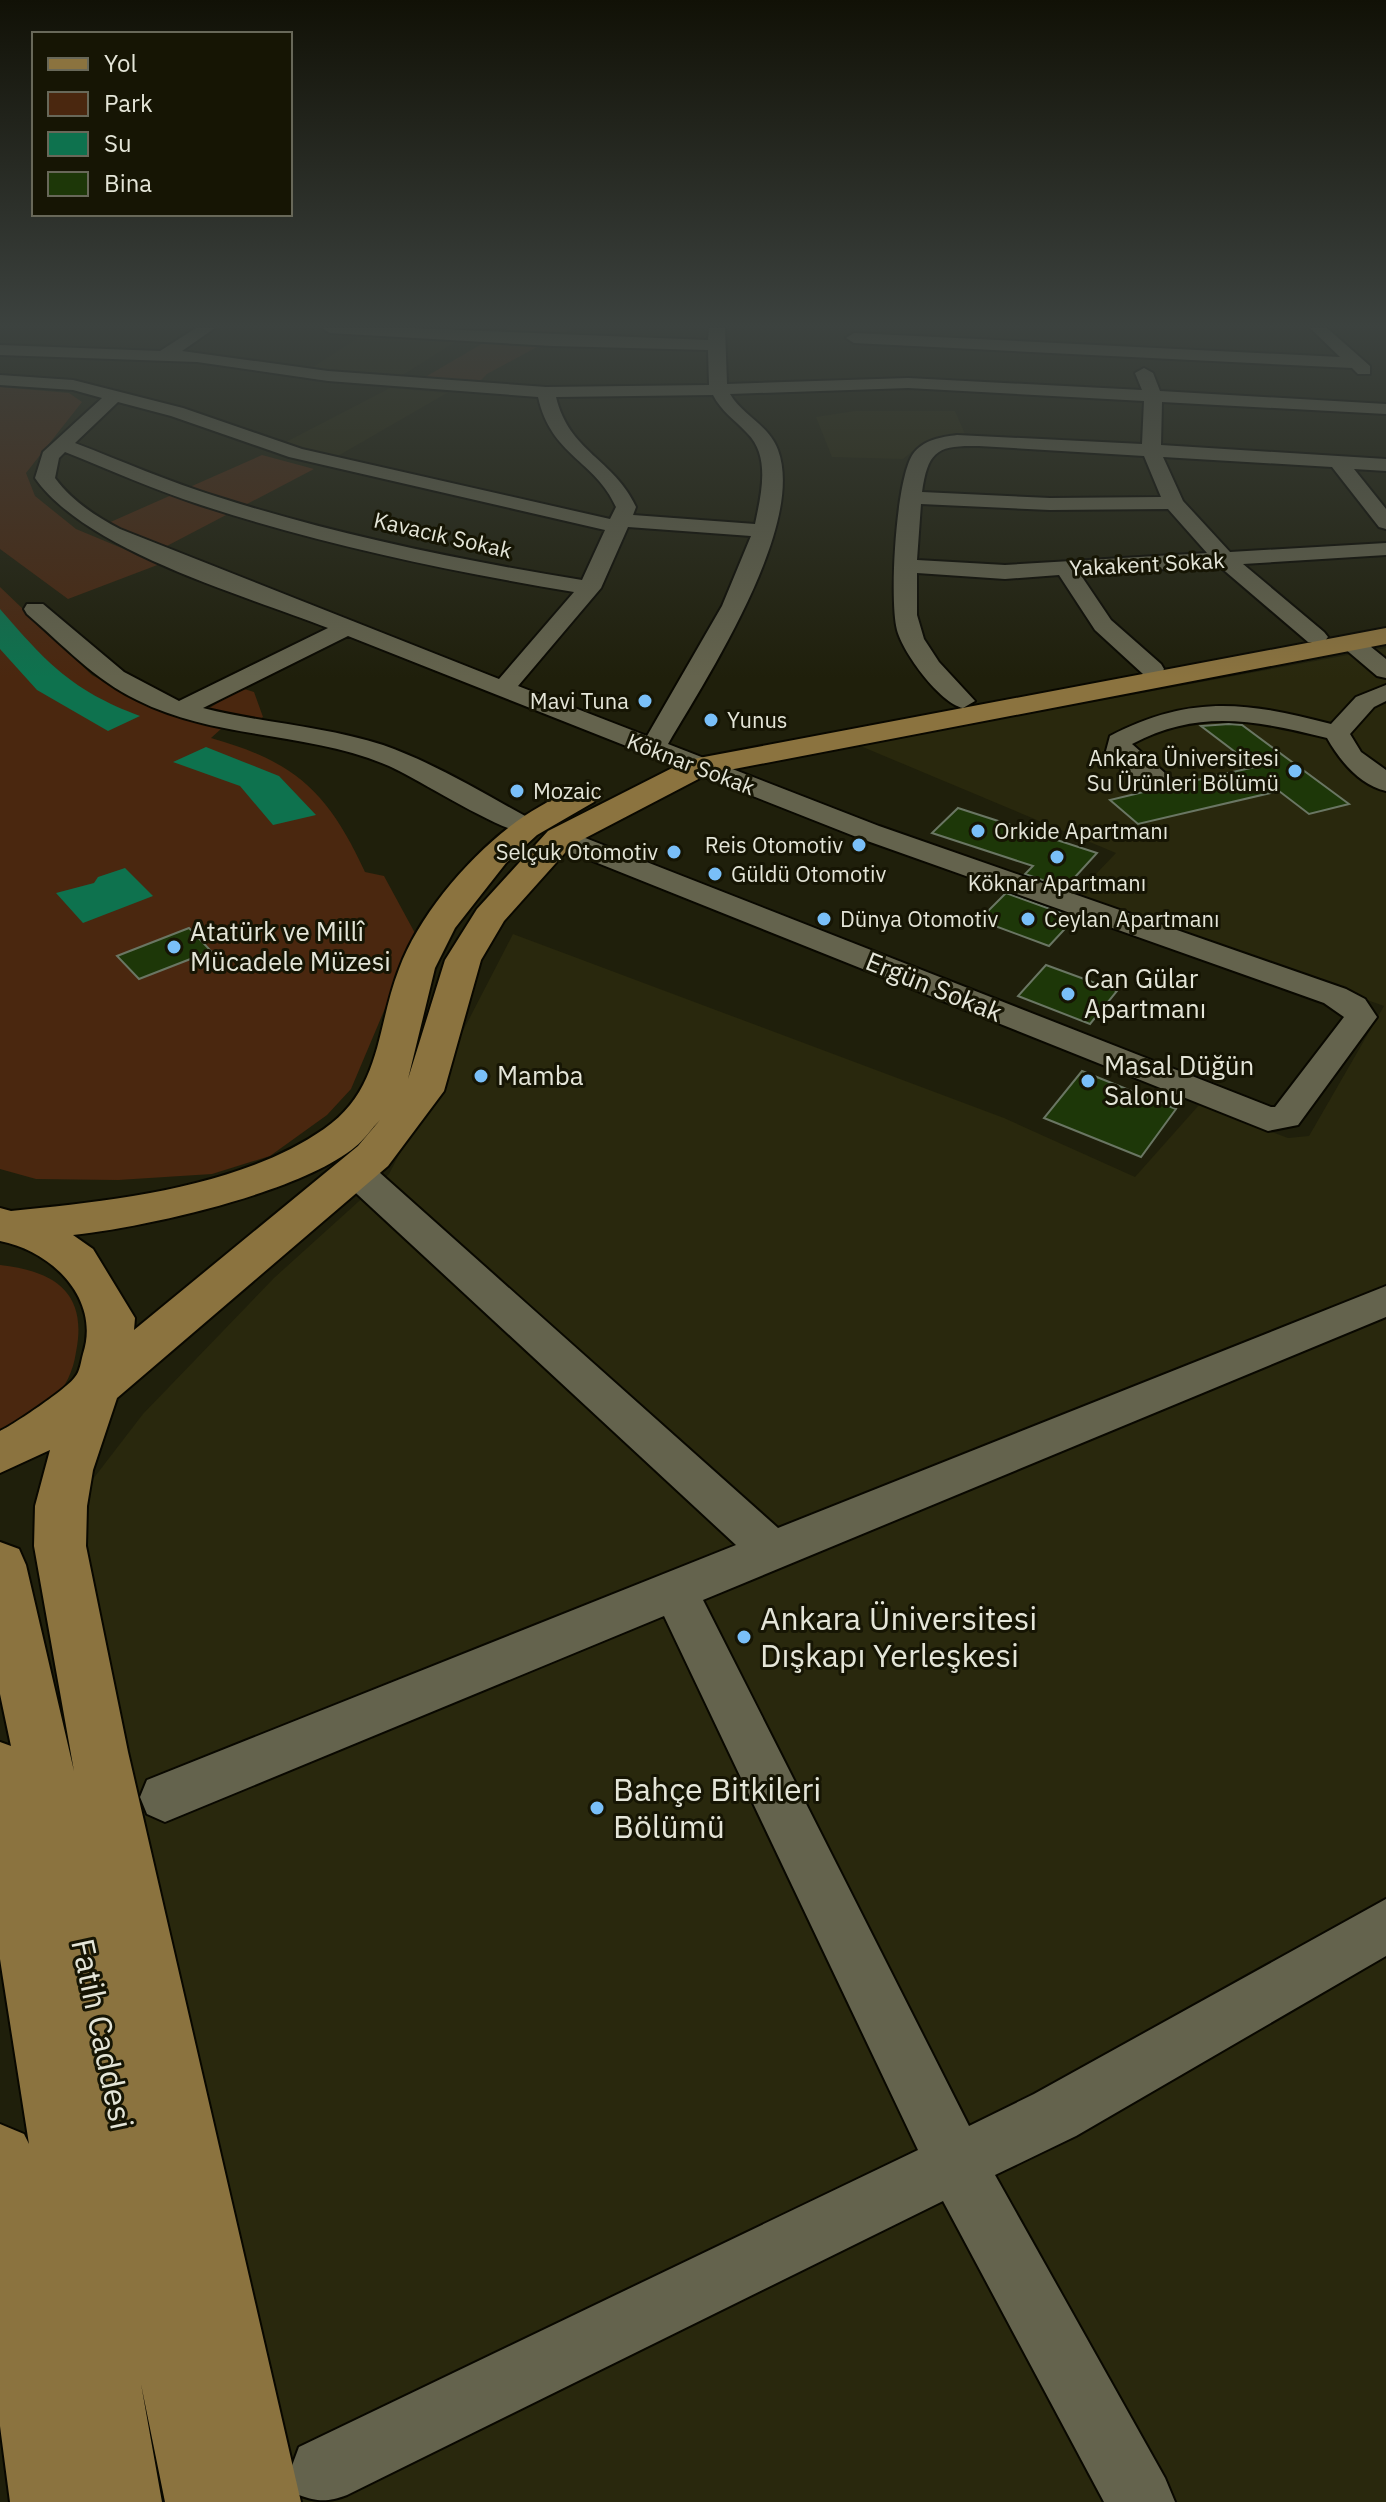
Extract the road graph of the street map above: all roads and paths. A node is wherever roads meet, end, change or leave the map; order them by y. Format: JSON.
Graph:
{"nodes":[{"id":1,"x":60,"y":444,"type":"edge"},
{"id":2,"x":62,"y":445,"type":"edge"},
{"id":3,"x":272,"y":445,"type":"edge"},
{"id":4,"x":571,"y":445,"type":"edge"},
{"id":5,"x":767,"y":445,"type":"edge"},
{"id":6,"x":943,"y":445,"type":"edge"},
{"id":7,"x":1056,"y":445,"type":"edge"},
{"id":8,"x":1151,"y":445,"type":"edge"},
{"id":9,"x":1151,"y":451,"type":"junction"},
{"id":10,"x":1339,"y":463,"type":"junction"},
{"id":11,"x":1386,"y":465,"type":"edge"},
{"id":12,"x":910,"y":497,"type":"junction"},
{"id":13,"x":1174,"y":503,"type":"junction"},
{"id":14,"x":1386,"y":523,"type":"edge"},
{"id":15,"x":620,"y":524,"type":"junction"},
{"id":16,"x":763,"y":531,"type":"junction"},
{"id":17,"x":1386,"y":549,"type":"edge"},
{"id":18,"x":1225,"y":560,"type":"junction"},
{"id":19,"x":908,"y":566,"type":"junction"},
{"id":20,"x":1067,"y":570,"type":"junction"},
{"id":21,"x":590,"y":588,"type":"junction"},
{"id":22,"x":35,"y":609,"type":"dead end"},
{"id":23,"x":1386,"y":625,"type":"edge"},
{"id":24,"x":345,"y":629,"type":"junction"},
{"id":25,"x":1386,"y":636,"type":"edge"},
{"id":26,"x":1316,"y":637,"type":"junction"},
{"id":27,"x":1352,"y":643,"type":"junction"},
{"id":28,"x":1152,"y":669,"type":"junction"},
{"id":29,"x":1386,"y":671,"type":"edge"},
{"id":30,"x":501,"y":691,"type":"junction"},
{"id":31,"x":1386,"y":692,"type":"edge"},
{"id":32,"x":963,"y":701,"type":"junction"},
{"id":33,"x":266,"y":703,"type":"junction"},
{"id":34,"x":182,"y":709,"type":"junction"},
{"id":35,"x":1337,"y":733,"type":"junction"},
{"id":36,"x":674,"y":757,"type":"junction"},
{"id":37,"x":1161,"y":781,"type":"dead end"},
{"id":38,"x":1386,"y":783,"type":"edge"},
{"id":39,"x":526,"y":828,"type":"junction"},
{"id":40,"x":560,"y":838,"type":"junction"},
{"id":41,"x":1301,"y":1098,"type":"joint"},
{"id":42,"x":357,"y":1173,"type":"junction"},
{"id":43,"x":1,"y":1226,"type":"edge"},
{"id":44,"x":1386,"y":1301,"type":"edge"},
{"id":45,"x":96,"y":1388,"type":"junction"},
{"id":46,"x":0,"y":1453,"type":"edge"},
{"id":47,"x":771,"y":1549,"type":"junction"},
{"id":48,"x":0,"y":1565,"type":"edge"},
{"id":49,"x":674,"y":1589,"type":"junction"},
{"id":50,"x":0,"y":1770,"type":"edge"},
{"id":51,"x":165,"y":1797,"type":"dead end"},
{"id":52,"x":1386,"y":1926,"type":"edge"},
{"id":53,"x":0,"y":2158,"type":"edge"},
{"id":54,"x":956,"y":2164,"type":"junction"},
{"id":55,"x":323,"y":2471,"type":"dead end"},
{"id":56,"x":49,"y":2502,"type":"edge"},
{"id":57,"x":123,"y":2502,"type":"edge"},
{"id":58,"x":204,"y":2502,"type":"edge"},
{"id":59,"x":262,"y":2502,"type":"edge"},
{"id":60,"x":1141,"y":2502,"type":"edge"}],
"edges":[{"from":1,"to":24,"type":"street","name":"Köknar Sokak"},
{"from":2,"to":21,"type":"street","name":"Kavacık Sokak"},
{"from":3,"to":15,"type":"street"},
{"from":4,"to":15,"type":"street"},
{"from":5,"to":16,"type":"street"},
{"from":6,"to":12,"type":"street"},
{"from":7,"to":9,"type":"street"},
{"from":8,"to":9,"type":"street"},
{"from":9,"to":10,"type":"street"},
{"from":9,"to":13,"type":"street"},
{"from":10,"to":11,"type":"street"},
{"from":10,"to":14,"type":"street"},
{"from":12,"to":13,"type":"street"},
{"from":12,"to":19,"type":"street"},
{"from":13,"to":18,"type":"street"},
{"from":15,"to":16,"type":"street"},
{"from":15,"to":21,"type":"street"},
{"from":16,"to":36,"type":"street"},
{"from":17,"to":18,"type":"street","name":"Yakakent Sokak"},
{"from":18,"to":20,"type":"street","name":"Yakakent Sokak"},
{"from":18,"to":26,"type":"street"},
{"from":19,"to":20,"type":"street","name":"Yakakent Sokak"},
{"from":19,"to":32,"type":"street"},
{"from":20,"to":28,"type":"street"},
{"from":21,"to":30,"type":"street"},
{"from":22,"to":34,"type":"street"},
{"from":23,"to":26,"type":"main road"},
{"from":24,"to":30,"type":"street","name":"Köknar Sokak"},
{"from":24,"to":33,"type":"street"},
{"from":25,"to":27,"type":"main road"},
{"from":26,"to":28,"type":"main road"},
{"from":27,"to":29,"type":"street"},
{"from":27,"to":36,"type":"main road"},
{"from":28,"to":32,"type":"main road"},
{"from":30,"to":36,"type":"street","name":"Köknar Sokak"},
{"from":31,"to":35,"type":"street"},
{"from":32,"to":36,"type":"main road"},
{"from":33,"to":34,"type":"street"},
{"from":33,"to":34,"type":"street"},
{"from":33,"to":39,"type":"street"},
{"from":35,"to":37,"type":"street"},
{"from":35,"to":38,"type":"street"},
{"from":36,"to":39,"type":"main road"},
{"from":36,"to":40,"type":"main road"},
{"from":36,"to":41,"type":"street","name":"Köknar Sokak"},
{"from":39,"to":43,"type":"main road"},
{"from":40,"to":41,"type":"street","name":"Ergün Sokak"},
{"from":40,"to":42,"type":"main road"},
{"from":42,"to":45,"type":"main road"},
{"from":42,"to":47,"type":"street"},
{"from":43,"to":45,"type":"main road"},
{"from":44,"to":47,"type":"street"},
{"from":45,"to":46,"type":"main road"},
{"from":45,"to":59,"type":"main road"},
{"from":47,"to":49,"type":"street"},
{"from":48,"to":58,"type":"main road","name":"Fatih Caddesi"},
{"from":49,"to":51,"type":"street"},
{"from":49,"to":54,"type":"street"},
{"from":50,"to":57,"type":"main road","name":"Fatih Caddesi"},
{"from":52,"to":54,"type":"street"},
{"from":53,"to":56,"type":"main road"},
{"from":54,"to":55,"type":"street"},
{"from":54,"to":60,"type":"street"}]}
